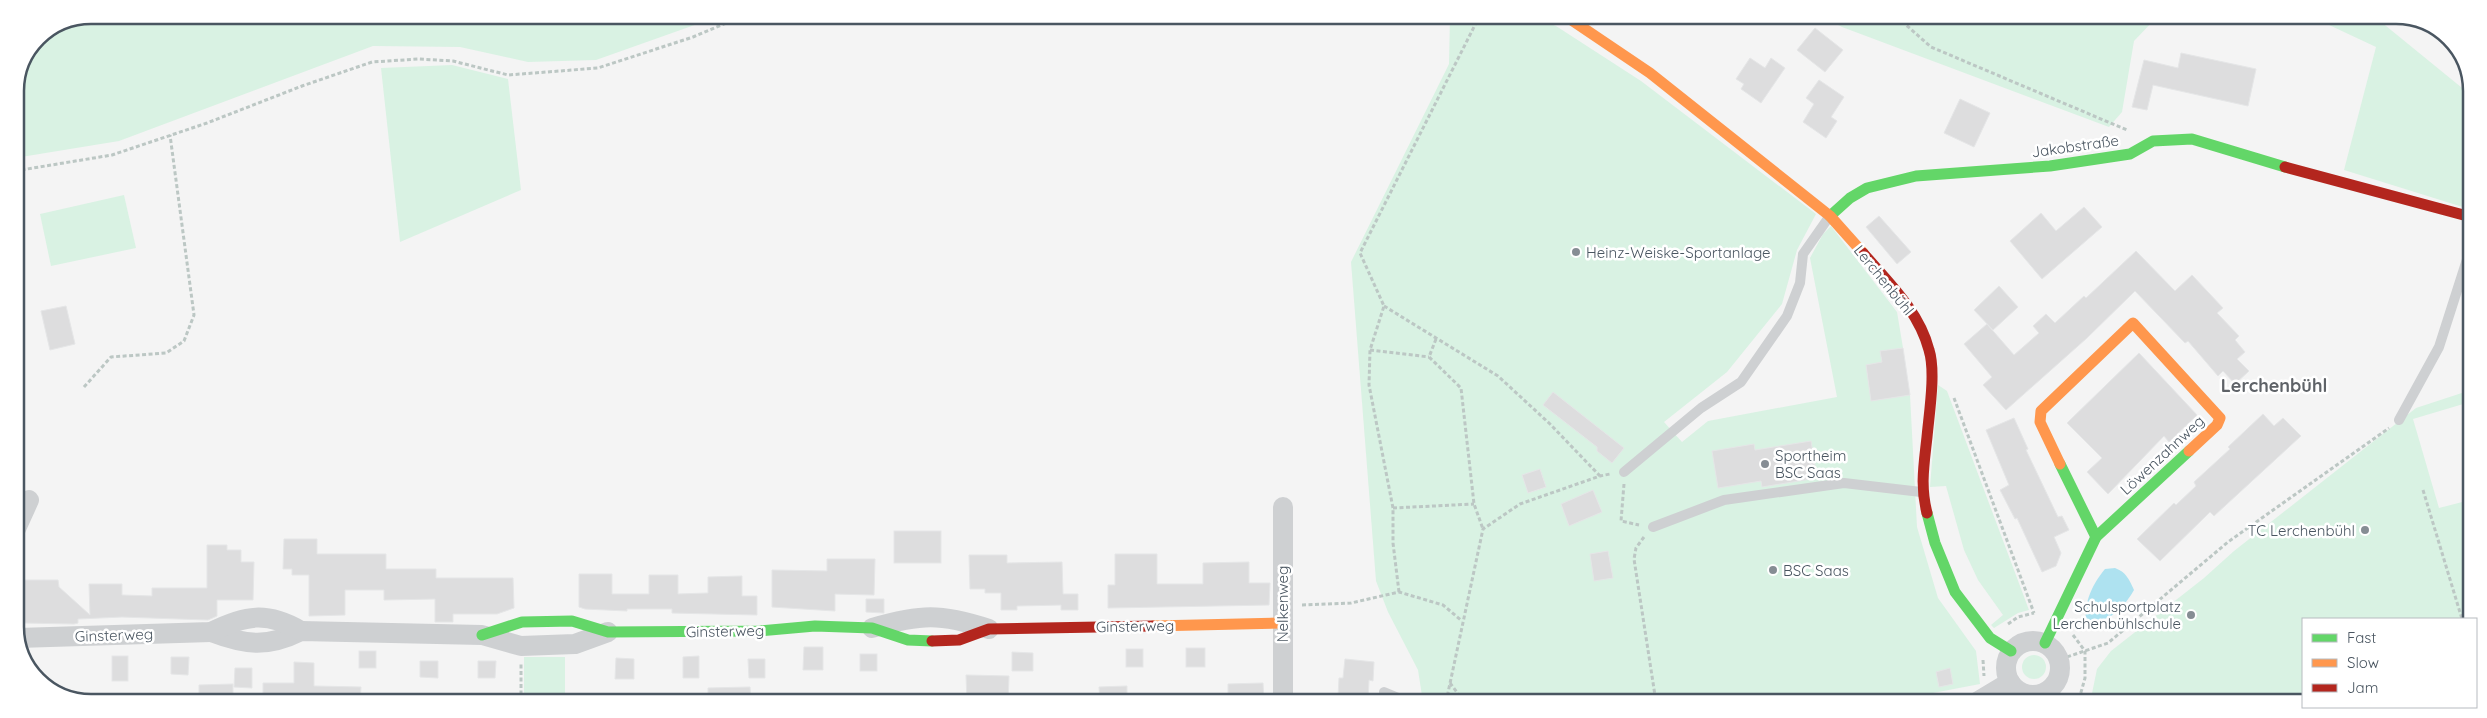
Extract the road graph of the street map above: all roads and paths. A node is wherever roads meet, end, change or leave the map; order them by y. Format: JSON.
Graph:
{"nodes":[{"id":1,"x":724,"y":24,"type":"edge"},
{"id":2,"x":1475,"y":24,"type":"edge"},
{"id":3,"x":1578,"y":24,"type":"edge"},
{"id":4,"x":1905,"y":24,"type":"edge"},
{"id":5,"x":170,"y":136,"type":"junction"},
{"id":6,"x":2153,"y":141,"type":"junction"},
{"id":7,"x":24,"y":170,"type":"edge"},
{"id":8,"x":2463,"y":215,"type":"edge"},
{"id":9,"x":1830,"y":216,"type":"junction"},
{"id":10,"x":2463,"y":272,"type":"edge"},
{"id":11,"x":1384,"y":306,"type":"junction"},
{"id":12,"x":1436,"y":338,"type":"junction"},
{"id":13,"x":1370,"y":350,"type":"junction"},
{"id":14,"x":1430,"y":357,"type":"junction"},
{"id":15,"x":84,"y":387,"type":"dead end"},
{"id":16,"x":1953,"y":397,"type":"dead end"},
{"id":17,"x":2399,"y":420,"type":"joint"},
{"id":18,"x":1624,"y":472,"type":"junction"},
{"id":19,"x":1600,"y":476,"type":"junction"},
{"id":20,"x":2423,"y":490,"type":"dead end"},
{"id":21,"x":1922,"y":492,"type":"junction"},
{"id":22,"x":29,"y":500,"type":"dead end"},
{"id":23,"x":1474,"y":504,"type":"junction"},
{"id":24,"x":1282,"y":507,"type":"dead end"},
{"id":25,"x":1393,"y":508,"type":"junction"},
{"id":26,"x":24,"y":511,"type":"edge"},
{"id":27,"x":1653,"y":527,"type":"junction"},
{"id":28,"x":1483,"y":529,"type":"junction"},
{"id":29,"x":2096,"y":536,"type":"junction"},
{"id":30,"x":1399,"y":592,"type":"junction"},
{"id":31,"x":2034,"y":613,"type":"dead end"},
{"id":32,"x":1282,"y":614,"type":"junction"},
{"id":33,"x":2462,"y":618,"type":"edge"},
{"id":34,"x":1462,"y":622,"type":"junction"},
{"id":35,"x":872,"y":628,"type":"joint"},
{"id":36,"x":988,"y":629,"type":"joint"},
{"id":37,"x":608,"y":632,"type":"junction"},
{"id":38,"x":482,"y":635,"type":"junction"},
{"id":39,"x":25,"y":638,"type":"edge"},
{"id":40,"x":2045,"y":643,"type":"junction"},
{"id":41,"x":521,"y":646,"type":"junction"},
{"id":42,"x":2012,"y":650,"type":"junction"},
{"id":43,"x":2085,"y":651,"type":"junction"},
{"id":44,"x":2058,"y":660,"type":"junction"},
{"id":45,"x":2010,"y":682,"type":"junction"},
{"id":46,"x":1450,"y":683,"type":"junction"},
{"id":47,"x":1384,"y":692,"type":"dead end"},
{"id":48,"x":520,"y":694,"type":"edge"},
{"id":49,"x":1283,"y":694,"type":"edge"},
{"id":50,"x":1389,"y":694,"type":"edge"},
{"id":51,"x":1448,"y":694,"type":"edge"},
{"id":52,"x":1458,"y":694,"type":"edge"},
{"id":53,"x":1655,"y":694,"type":"edge"},
{"id":54,"x":1989,"y":694,"type":"edge"},
{"id":55,"x":2026,"y":694,"type":"edge"},
{"id":56,"x":2050,"y":694,"type":"edge"},
{"id":57,"x":2081,"y":694,"type":"edge"}],
"edges":[{"from":1,"to":5,"type":"path"},
{"from":2,"to":11,"type":"path"},
{"from":3,"to":9,"type":"street","name":"Lerchenbühl"},
{"from":4,"to":6,"type":"path"},
{"from":5,"to":7,"type":"path"},
{"from":5,"to":15,"type":"path"},
{"from":6,"to":8,"type":"street","name":"Jakobstraße"},
{"from":6,"to":9,"type":"street","name":"Jakobstraße"},
{"from":9,"to":18,"type":"lane"},
{"from":9,"to":21,"type":"street","name":"Lerchenbühl"},
{"from":10,"to":17,"type":"lane"},
{"from":11,"to":12,"type":"path"},
{"from":11,"to":13,"type":"path"},
{"from":12,"to":14,"type":"path"},
{"from":12,"to":19,"type":"path"},
{"from":13,"to":14,"type":"path"},
{"from":13,"to":25,"type":"path"},
{"from":14,"to":23,"type":"path"},
{"from":16,"to":31,"type":"path"},
{"from":17,"to":43,"type":"path"},
{"from":18,"to":19,"type":"path"},
{"from":18,"to":27,"type":"path"},
{"from":19,"to":28,"type":"path"},
{"from":20,"to":33,"type":"path"},
{"from":21,"to":27,"type":"lane"},
{"from":21,"to":42,"type":"street","name":"Lerchenbühl"},
{"from":22,"to":26,"type":"street"},
{"from":23,"to":25,"type":"path"},
{"from":23,"to":28,"type":"path"},
{"from":24,"to":32,"type":"street","name":"Nelkenweg"},
{"from":25,"to":30,"type":"path"},
{"from":27,"to":53,"type":"path"},
{"from":28,"to":34,"type":"path"},
{"from":29,"to":29,"type":"street","name":"Löwenzahnweg"},
{"from":29,"to":40,"type":"street","name":"Löwenzahnweg"},
{"from":30,"to":32,"type":"path"},
{"from":30,"to":34,"type":"path"},
{"from":32,"to":36,"type":"street","name":"Ginsterweg"},
{"from":32,"to":49,"type":"street","name":"Nelkenweg"},
{"from":34,"to":46,"type":"path"},
{"from":35,"to":36,"type":"street","name":"Ginsterweg"},
{"from":35,"to":37,"type":"street","name":"Ginsterweg"},
{"from":37,"to":38,"type":"street","name":"Ginsterweg"},
{"from":37,"to":41,"type":"street","name":"Ginsterweg"},
{"from":38,"to":39,"type":"street","name":"Ginsterweg"},
{"from":38,"to":41,"type":"street","name":"Ginsterweg"},
{"from":40,"to":42,"type":"street"},
{"from":40,"to":44,"type":"street"},
{"from":41,"to":48,"type":"path"},
{"from":42,"to":45,"type":"street"},
{"from":43,"to":44,"type":"path"},
{"from":43,"to":57,"type":"path"},
{"from":44,"to":56,"type":"street"},
{"from":45,"to":54,"type":"street"},
{"from":45,"to":55,"type":"street"},
{"from":46,"to":51,"type":"path"},
{"from":46,"to":52,"type":"path"},
{"from":47,"to":50,"type":"lane"}]}
